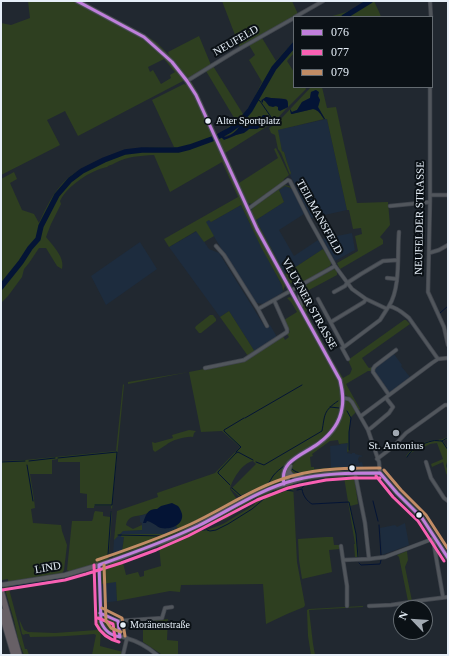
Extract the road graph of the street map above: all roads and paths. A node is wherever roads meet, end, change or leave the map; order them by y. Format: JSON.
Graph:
{"nodes":[{"id":1,"x":77,"y":1,"type":"edge"},
{"id":2,"x":323,"y":1,"type":"edge"},
{"id":3,"x":430,"y":1,"type":"edge"},
{"id":4,"x":317,"y":2,"type":"edge"},
{"id":5,"x":296,"y":16,"type":"edge"},
{"id":6,"x":430,"y":16,"type":"edge"},
{"id":7,"x":293,"y":18,"type":"edge"},
{"id":8,"x":187,"y":81,"type":"junction"},
{"id":9,"x":430,"y":88,"type":"edge"},
{"id":10,"x":430,"y":195,"type":"junction"},
{"id":11,"x":448,"y":195,"type":"edge"},
{"id":12,"x":430,"y":202,"type":"junction"},
{"id":13,"x":390,"y":206,"type":"dead end"},
{"id":14,"x":248,"y":209,"type":"junction"},
{"id":15,"x":399,"y":232,"type":"dead end"},
{"id":16,"x":448,"y":245,"type":"edge"},
{"id":17,"x":216,"y":246,"type":"dead end"},
{"id":18,"x":429,"y":253,"type":"junction"},
{"id":19,"x":398,"y":260,"type":"junction"},
{"id":20,"x":334,"y":264,"type":"dead end"},
{"id":21,"x":387,"y":278,"type":"dead end"},
{"id":22,"x":396,"y":279,"type":"junction"},
{"id":23,"x":305,"y":283,"type":"junction"},
{"id":24,"x":347,"y":283,"type":"junction"},
{"id":25,"x":291,"y":291,"type":"junction"},
{"id":26,"x":334,"y":292,"type":"dead end"},
{"id":27,"x":318,"y":299,"type":"dead end"},
{"id":28,"x":366,"y":299,"type":"junction"},
{"id":29,"x":274,"y":300,"type":"junction"},
{"id":30,"x":388,"y":308,"type":"junction"},
{"id":31,"x":258,"y":309,"type":"junction"},
{"id":32,"x":301,"y":310,"type":"junction"},
{"id":33,"x":331,"y":322,"type":"junction"},
{"id":34,"x":267,"y":326,"type":"dead end"},
{"id":35,"x":446,"y":326,"type":"edge"},
{"id":36,"x":448,"y":345,"type":"edge"},
{"id":37,"x":344,"y":346,"type":"junction"},
{"id":38,"x":396,"y":350,"type":"dead end"},
{"id":39,"x":448,"y":358,"type":"edge"},
{"id":40,"x":438,"y":359,"type":"junction"},
{"id":41,"x":348,"y":360,"type":"dead end"},
{"id":42,"x":205,"y":368,"type":"dead end"},
{"id":43,"x":387,"y":396,"type":"junction"},
{"id":44,"x":343,"y":398,"type":"junction"},
{"id":45,"x":448,"y":404,"type":"edge"},
{"id":46,"x":361,"y":416,"type":"junction"},
{"id":47,"x":368,"y":430,"type":"junction"},
{"id":48,"x":300,"y":456,"type":"junction"},
{"id":49,"x":378,"y":459,"type":"junction"},
{"id":50,"x":426,"y":462,"type":"dead end"},
{"id":51,"x":288,"y":470,"type":"junction"},
{"id":52,"x":355,"y":473,"type":"junction"},
{"id":53,"x":380,"y":473,"type":"junction"},
{"id":54,"x":308,"y":477,"type":"junction"},
{"id":55,"x":286,"y":483,"type":"junction"},
{"id":56,"x":448,"y":501,"type":"edge"},
{"id":57,"x":434,"y":538,"type":"junction"},
{"id":58,"x":341,"y":546,"type":"dead end"},
{"id":59,"x":448,"y":558,"type":"edge"},
{"id":60,"x":369,"y":559,"type":"junction"},
{"id":61,"x":343,"y":560,"type":"junction"},
{"id":62,"x":98,"y":565,"type":"junction"},
{"id":63,"x":1,"y":585,"type":"edge"},
{"id":64,"x":1,"y":591,"type":"edge"},
{"id":65,"x":443,"y":597,"type":"junction"},
{"id":66,"x":448,"y":597,"type":"edge"},
{"id":67,"x":347,"y":606,"type":"dead end"},
{"id":68,"x":369,"y":606,"type":"dead end"},
{"id":69,"x":172,"y":607,"type":"dead end"},
{"id":70,"x":1,"y":610,"type":"edge"},
{"id":71,"x":100,"y":613,"type":"junction"},
{"id":72,"x":118,"y":621,"type":"junction"},
{"id":73,"x":120,"y":637,"type":"junction"},
{"id":74,"x":126,"y":638,"type":"junction"},
{"id":75,"x":14,"y":655,"type":"edge"},
{"id":76,"x":19,"y":655,"type":"edge"},
{"id":77,"x":123,"y":655,"type":"edge"},
{"id":78,"x":157,"y":655,"type":"edge"}],
"edges":[{"from":1,"to":8,"type":"main road"},
{"from":2,"to":4,"type":"street","name":"NEUFELD"},
{"from":3,"to":6,"type":"street"},
{"from":4,"to":5,"type":"street","name":"NEUFELD"},
{"from":7,"to":8,"type":"street","name":"NEUFELD"},
{"from":8,"to":14,"type":"main road","name":"VLUYNER STRASSE"},
{"from":9,"to":10,"type":"street","name":"NEUFELDER STRASSE"},
{"from":10,"to":11,"type":"street"},
{"from":10,"to":12,"type":"street","name":"NEUFELDER STRASSE"},
{"from":12,"to":13,"type":"street"},
{"from":12,"to":18,"type":"street","name":"NEUFELDER STRASSE"},
{"from":14,"to":20,"type":"street","name":"TEILMANSFELD"},
{"from":14,"to":25,"type":"main road","name":"VLUYNER STRASSE"},
{"from":15,"to":19,"type":"street"},
{"from":16,"to":18,"type":"street"},
{"from":17,"to":31,"type":"street"},
{"from":18,"to":35,"type":"street","name":"NEUFELDER STRASSE"},
{"from":19,"to":22,"type":"street"},
{"from":19,"to":24,"type":"street"},
{"from":21,"to":22,"type":"street"},
{"from":22,"to":30,"type":"street"},
{"from":23,"to":24,"type":"street"},
{"from":23,"to":25,"type":"street"},
{"from":23,"to":32,"type":"street"},
{"from":24,"to":26,"type":"street"},
{"from":24,"to":28,"type":"street"},
{"from":25,"to":29,"type":"street"},
{"from":25,"to":32,"type":"main road","name":"VLUYNER STRASSE"},
{"from":27,"to":33,"type":"street"},
{"from":28,"to":30,"type":"street"},
{"from":28,"to":33,"type":"street"},
{"from":29,"to":31,"type":"street"},
{"from":29,"to":42,"type":"street"},
{"from":30,"to":37,"type":"street"},
{"from":30,"to":40,"type":"street"},
{"from":31,"to":34,"type":"street"},
{"from":32,"to":44,"type":"main road","name":"VLUYNER STRASSE"},
{"from":33,"to":37,"type":"street"},
{"from":35,"to":36,"type":"street","name":"NEUFELDER STRASSE"},
{"from":37,"to":41,"type":"street"},
{"from":38,"to":43,"type":"street"},
{"from":39,"to":40,"type":"street"},
{"from":40,"to":43,"type":"street"},
{"from":43,"to":46,"type":"street"},
{"from":43,"to":47,"type":"street"},
{"from":44,"to":46,"type":"street"},
{"from":44,"to":48,"type":"main road"},
{"from":45,"to":49,"type":"street"},
{"from":46,"to":47,"type":"street"},
{"from":47,"to":49,"type":"street"},
{"from":48,"to":51,"type":"main road"},
{"from":48,"to":55,"type":"main road"},
{"from":49,"to":53,"type":"street"},
{"from":50,"to":56,"type":"street"},
{"from":51,"to":54,"type":"main road"},
{"from":51,"to":55,"type":"main road"},
{"from":52,"to":53,"type":"main road"},
{"from":52,"to":54,"type":"main road"},
{"from":52,"to":60,"type":"street"},
{"from":53,"to":57,"type":"main road"},
{"from":54,"to":55,"type":"main road","name":"LIND"},
{"from":55,"to":62,"type":"main road","name":"LIND"},
{"from":57,"to":59,"type":"main road"},
{"from":57,"to":60,"type":"street"},
{"from":57,"to":65,"type":"street"},
{"from":58,"to":61,"type":"street"},
{"from":60,"to":61,"type":"street"},
{"from":61,"to":67,"type":"street"},
{"from":62,"to":63,"type":"main road","name":"LIND"},
{"from":62,"to":71,"type":"street"},
{"from":64,"to":76,"type":"highway"},
{"from":65,"to":66,"type":"street"},
{"from":65,"to":68,"type":"street"},
{"from":69,"to":72,"type":"street"},
{"from":70,"to":75,"type":"highway"},
{"from":71,"to":72,"type":"street"},
{"from":71,"to":73,"type":"street"},
{"from":72,"to":73,"type":"street"},
{"from":73,"to":74,"type":"street"},
{"from":74,"to":77,"type":"street"},
{"from":74,"to":78,"type":"street"}]}
